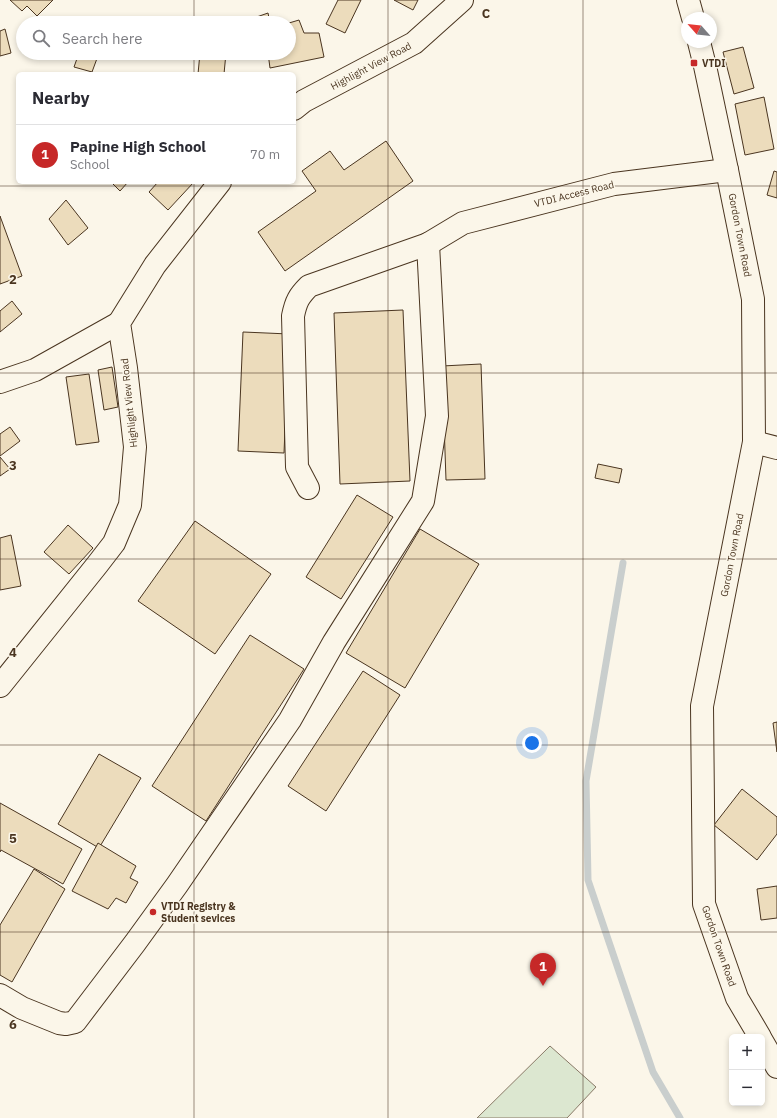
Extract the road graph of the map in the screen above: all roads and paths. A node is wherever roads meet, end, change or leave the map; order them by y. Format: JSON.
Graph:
{"nodes":[{"id":1,"x":462,"y":0,"type":"edge"},
{"id":2,"x":688,"y":0,"type":"edge"},
{"id":3,"x":691,"y":12,"type":"edge"},
{"id":4,"x":700,"y":48,"type":"edge"},
{"id":5,"x":296,"y":107,"type":"edge"},
{"id":6,"x":727,"y":170,"type":"junction"},
{"id":7,"x":218,"y":184,"type":"edge"},
{"id":8,"x":428,"y":244,"type":"junction"},
{"id":9,"x":119,"y":323,"type":"junction"},
{"id":10,"x":0,"y":382,"type":"edge"},
{"id":11,"x":754,"y":442,"type":"junction"},
{"id":12,"x":777,"y":448,"type":"edge"},
{"id":13,"x":308,"y":488,"type":"dead end"},
{"id":14,"x":0,"y":686,"type":"edge"},
{"id":15,"x":0,"y":995,"type":"edge"},
{"id":16,"x":758,"y":1034,"type":"edge"},
{"id":17,"x":765,"y":1046,"type":"edge"},
{"id":18,"x":777,"y":1067,"type":"edge"}],
"edges":[{"from":1,"to":5,"type":"main road","name":"Highlight View Road"},
{"from":2,"to":3,"type":"main road"},
{"from":4,"to":6,"type":"main road","name":"Gordon Town Road"},
{"from":6,"to":8,"type":"main road","name":"VTDI Access Road"},
{"from":6,"to":11,"type":"main road","name":"Gordon Town Road"},
{"from":7,"to":9,"type":"main road"},
{"from":8,"to":13,"type":"main road","name":"VTDI Access Road"},
{"from":8,"to":15,"type":"main road"},
{"from":9,"to":10,"type":"main road"},
{"from":9,"to":14,"type":"main road","name":"Highlight View Road"},
{"from":11,"to":12,"type":"main road"},
{"from":11,"to":16,"type":"main road","name":"Gordon Town Road"},
{"from":17,"to":18,"type":"main road"}]}
